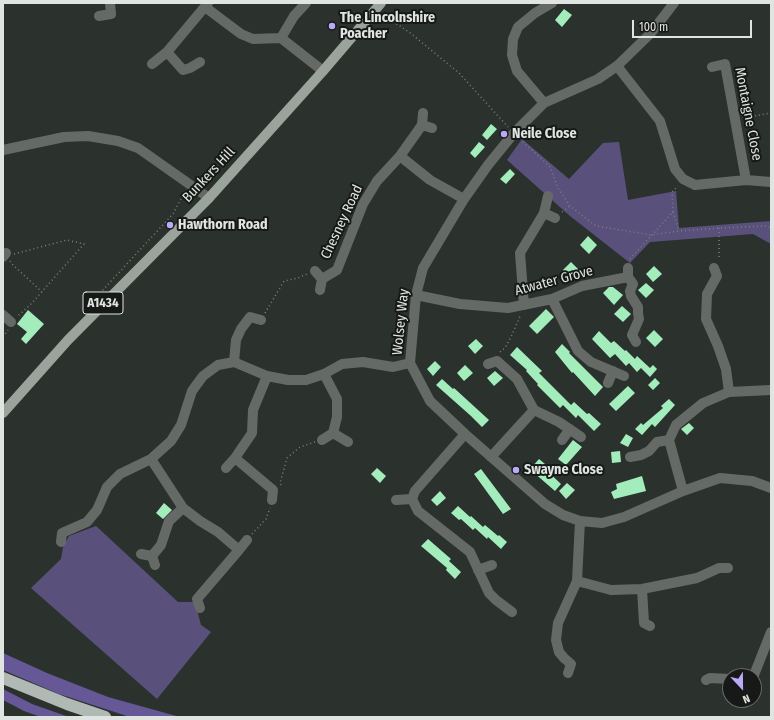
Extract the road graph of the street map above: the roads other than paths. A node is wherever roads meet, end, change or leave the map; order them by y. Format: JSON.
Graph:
{"nodes":[{"id":1,"x":110,"y":3,"type":"edge"},
{"id":2,"x":306,"y":3,"type":"edge"},
{"id":3,"x":552,"y":3,"type":"edge"},
{"id":4,"x":674,"y":3,"type":"edge"},
{"id":5,"x":206,"y":5,"type":"edge"},
{"id":6,"x":381,"y":8,"type":"edge"},
{"id":7,"x":99,"y":16,"type":"dead end"},
{"id":8,"x":281,"y":38,"type":"junction"},
{"id":9,"x":167,"y":52,"type":"junction"},
{"id":10,"x":200,"y":62,"type":"dead end"},
{"id":11,"x":152,"y":64,"type":"dead end"},
{"id":12,"x":617,"y":66,"type":"junction"},
{"id":13,"x":712,"y":67,"type":"dead end"},
{"id":14,"x":323,"y":71,"type":"junction"},
{"id":15,"x":544,"y":103,"type":"junction"},
{"id":16,"x":423,"y":113,"type":"dead end"},
{"id":17,"x":422,"y":125,"type":"junction"},
{"id":18,"x":432,"y":128,"type":"dead end"},
{"id":19,"x":3,"y":150,"type":"edge"},
{"id":20,"x":400,"y":156,"type":"junction"},
{"id":21,"x":746,"y":180,"type":"junction"},
{"id":22,"x":771,"y":182,"type":"edge"},
{"id":23,"x":548,"y":196,"type":"dead end"},
{"id":24,"x":209,"y":198,"type":"junction"},
{"id":25,"x":464,"y":199,"type":"junction"},
{"id":26,"x":544,"y":213,"type":"junction"},
{"id":27,"x":555,"y":218,"type":"dead end"},
{"id":28,"x":720,"y":273,"type":"road end"},
{"id":29,"x":320,"y":290,"type":"dead end"},
{"id":30,"x":416,"y":295,"type":"junction"},
{"id":31,"x":552,"y":299,"type":"junction"},
{"id":32,"x":524,"y":305,"type":"junction"},
{"id":33,"x":3,"y":315,"type":"edge"},
{"id":34,"x":261,"y":320,"type":"road end"},
{"id":35,"x":11,"y":322,"type":"road end"},
{"id":36,"x":636,"y":342,"type":"dead end"},
{"id":37,"x":495,"y":359,"type":"road end"},
{"id":38,"x":234,"y":362,"type":"junction"},
{"id":39,"x":410,"y":363,"type":"junction"},
{"id":40,"x":613,"y":371,"type":"junction"},
{"id":41,"x":324,"y":374,"type":"junction"},
{"id":42,"x":268,"y":376,"type":"junction"},
{"id":43,"x":624,"y":376,"type":"dead end"},
{"id":44,"x":608,"y":383,"type":"dead end"},
{"id":45,"x":771,"y":390,"type":"edge"},
{"id":46,"x":730,"y":392,"type":"junction"},
{"id":47,"x":534,"y":410,"type":"junction"},
{"id":48,"x":3,"y":413,"type":"edge"},
{"id":49,"x":570,"y":430,"type":"junction"},
{"id":50,"x":332,"y":433,"type":"junction"},
{"id":51,"x":465,"y":434,"type":"junction"},
{"id":52,"x":581,"y":437,"type":"dead end"},
{"id":53,"x":322,"y":440,"type":"road end"},
{"id":54,"x":562,"y":440,"type":"dead end"},
{"id":55,"x":669,"y":440,"type":"junction"},
{"id":56,"x":348,"y":442,"type":"dead end"},
{"id":57,"x":491,"y":457,"type":"junction"},
{"id":58,"x":630,"y":457,"type":"dead end"},
{"id":59,"x":235,"y":458,"type":"junction"},
{"id":60,"x":151,"y":459,"type":"junction"},
{"id":61,"x":226,"y":468,"type":"dead end"},
{"id":62,"x":771,"y":488,"type":"edge"},
{"id":63,"x":683,"y":491,"type":"junction"},
{"id":64,"x":275,"y":493,"type":"road end"},
{"id":65,"x":412,"y":499,"type":"junction"},
{"id":66,"x":396,"y":500,"type":"dead end"},
{"id":67,"x":183,"y":508,"type":"junction"},
{"id":68,"x":580,"y":521,"type":"junction"},
{"id":69,"x":59,"y":534,"type":"dead end"},
{"id":70,"x":247,"y":540,"type":"road end"},
{"id":71,"x":239,"y":550,"type":"junction"},
{"id":72,"x":141,"y":554,"type":"dead end"},
{"id":73,"x":721,"y":565,"type":"dead end"},
{"id":74,"x":492,"y":566,"type":"dead end"},
{"id":75,"x":478,"y":570,"type":"junction"},
{"id":76,"x":577,"y":581,"type":"junction"},
{"id":77,"x":642,"y":589,"type":"junction"},
{"id":78,"x":195,"y":602,"type":"dead end"},
{"id":79,"x":512,"y":612,"type":"dead end"},
{"id":80,"x":643,"y":625,"type":"dead end"},
{"id":81,"x":771,"y":632,"type":"edge"},
{"id":82,"x":572,"y":667,"type":"dead end"},
{"id":83,"x":755,"y":668,"type":"edge"},
{"id":84,"x":3,"y":678,"type":"edge"},
{"id":85,"x":722,"y":679,"type":"edge"},
{"id":86,"x":706,"y":680,"type":"dead end"},
{"id":87,"x":105,"y":717,"type":"edge"}],
"edges":[{"from":1,"to":7,"type":"street"},
{"from":2,"to":8,"type":"street"},
{"from":3,"to":15,"type":"street"},
{"from":4,"to":12,"type":"street","name":"Wolsey Way"},
{"from":5,"to":8,"type":"street"},
{"from":5,"to":9,"type":"street"},
{"from":6,"to":14,"type":"main road","name":"Bunkers Hill","number":"A1434"},
{"from":8,"to":14,"type":"street"},
{"from":9,"to":10,"type":"street"},
{"from":9,"to":11,"type":"street"},
{"from":12,"to":15,"type":"street","name":"Wolsey Way"},
{"from":12,"to":21,"type":"street"},
{"from":13,"to":21,"type":"street","name":"Montaigne Close"},
{"from":14,"to":24,"type":"main road","name":"Bunkers Hill","number":"A1434"},
{"from":15,"to":25,"type":"street","name":"Wolsey Way"},
{"from":16,"to":17,"type":"street"},
{"from":17,"to":18,"type":"street"},
{"from":17,"to":20,"type":"street","name":"Chesney Road"},
{"from":19,"to":24,"type":"street"},
{"from":20,"to":25,"type":"street"},
{"from":20,"to":29,"type":"street","name":"Chesney Road"},
{"from":21,"to":22,"type":"street"},
{"from":23,"to":26,"type":"street"},
{"from":24,"to":48,"type":"main road","name":"Bunkers Hill","number":"A1434"},
{"from":25,"to":30,"type":"street","name":"Wolsey Way"},
{"from":26,"to":27,"type":"street"},
{"from":26,"to":32,"type":"street"},
{"from":28,"to":46,"type":"street"},
{"from":30,"to":32,"type":"street","name":"Atwater Grove"},
{"from":30,"to":39,"type":"street","name":"Wolsey Way"},
{"from":31,"to":32,"type":"street","name":"Atwater Grove"},
{"from":31,"to":36,"type":"street","name":"Atwater Grove"},
{"from":31,"to":40,"type":"street"},
{"from":33,"to":35,"type":"street"},
{"from":34,"to":38,"type":"street"},
{"from":37,"to":47,"type":"street"},
{"from":38,"to":42,"type":"street"},
{"from":38,"to":60,"type":"street"},
{"from":39,"to":41,"type":"street"},
{"from":39,"to":51,"type":"street","name":"Wolsey Way"},
{"from":40,"to":43,"type":"street"},
{"from":40,"to":44,"type":"street"},
{"from":41,"to":42,"type":"street"},
{"from":41,"to":50,"type":"street"},
{"from":42,"to":59,"type":"street"},
{"from":45,"to":46,"type":"street"},
{"from":46,"to":55,"type":"street"},
{"from":47,"to":49,"type":"street"},
{"from":47,"to":57,"type":"street"},
{"from":49,"to":52,"type":"street"},
{"from":49,"to":54,"type":"street"},
{"from":50,"to":53,"type":"street"},
{"from":50,"to":56,"type":"street"},
{"from":51,"to":57,"type":"street","name":"Wolsey Way"},
{"from":51,"to":65,"type":"street"},
{"from":55,"to":58,"type":"street"},
{"from":55,"to":63,"type":"street"},
{"from":57,"to":68,"type":"street","name":"Wolsey Way"},
{"from":59,"to":61,"type":"street"},
{"from":59,"to":64,"type":"street"},
{"from":60,"to":67,"type":"street"},
{"from":60,"to":69,"type":"street"},
{"from":62,"to":63,"type":"street","name":"Wolsey Way"},
{"from":63,"to":68,"type":"street","name":"Wolsey Way"},
{"from":65,"to":66,"type":"street"},
{"from":65,"to":75,"type":"street"},
{"from":67,"to":71,"type":"street"},
{"from":67,"to":72,"type":"street"},
{"from":68,"to":76,"type":"street"},
{"from":70,"to":71,"type":"street"},
{"from":71,"to":78,"type":"street"},
{"from":73,"to":77,"type":"street"},
{"from":74,"to":75,"type":"street"},
{"from":75,"to":79,"type":"street"},
{"from":76,"to":77,"type":"street"},
{"from":76,"to":82,"type":"street"},
{"from":77,"to":80,"type":"street"},
{"from":81,"to":83,"type":"street"},
{"from":84,"to":87,"type":"highway"},
{"from":85,"to":86,"type":"street"}]}
